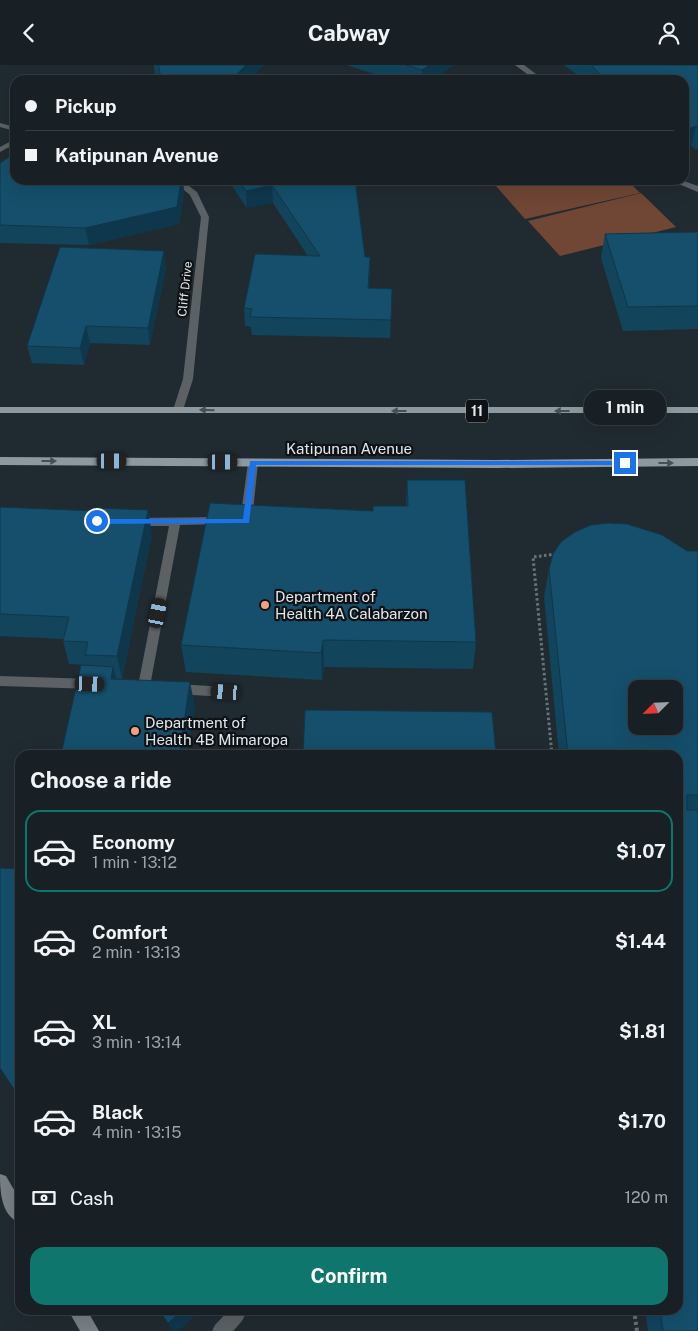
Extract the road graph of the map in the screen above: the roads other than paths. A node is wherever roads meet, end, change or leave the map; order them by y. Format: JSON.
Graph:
{"nodes":[{"id":1,"x":519,"y":65,"type":"edge"},
{"id":2,"x":533,"y":75,"type":"edge"},
{"id":3,"x":183,"y":185,"type":"edge"},
{"id":4,"x":0,"y":410,"type":"edge"},
{"id":5,"x":178,"y":410,"type":"junction"},
{"id":6,"x":698,"y":410,"type":"edge"},
{"id":7,"x":0,"y":461,"type":"edge"},
{"id":8,"x":698,"y":462,"type":"edge"},
{"id":9,"x":253,"y":463,"type":"junction"},
{"id":10,"x":117,"y":521,"type":"edge"},
{"id":11,"x":175,"y":522,"type":"junction"},
{"id":12,"x":0,"y":681,"type":"edge"},
{"id":13,"x":106,"y":685,"type":"edge"},
{"id":14,"x":226,"y":692,"type":"dead end"},
{"id":15,"x":0,"y":1182,"type":"edge"},
{"id":16,"x":15,"y":1207,"type":"edge"},
{"id":17,"x":80,"y":1315,"type":"edge"},
{"id":18,"x":236,"y":1315,"type":"dead end"},
{"id":19,"x":90,"y":1331,"type":"edge"},
{"id":20,"x":221,"y":1331,"type":"edge"}],
"edges":[{"from":1,"to":2,"type":"street"},
{"from":3,"to":5,"type":"street","name":"Cliff Drive"},
{"from":4,"to":5,"type":"main road","number":"11"},
{"from":6,"to":5,"type":"main road","number":"11","one_way":true},
{"from":7,"to":9,"type":"main road","name":"Katipunan Avenue","one_way":true},
{"from":9,"to":8,"type":"main road","name":"Katipunan Avenue","one_way":true},
{"from":9,"to":11,"type":"street"},
{"from":10,"to":11,"type":"street"},
{"from":11,"to":14,"type":"street"},
{"from":12,"to":13,"type":"street"},
{"from":15,"to":16,"type":"main road"},
{"from":17,"to":19,"type":"main road"},
{"from":18,"to":20,"type":"street"}]}
